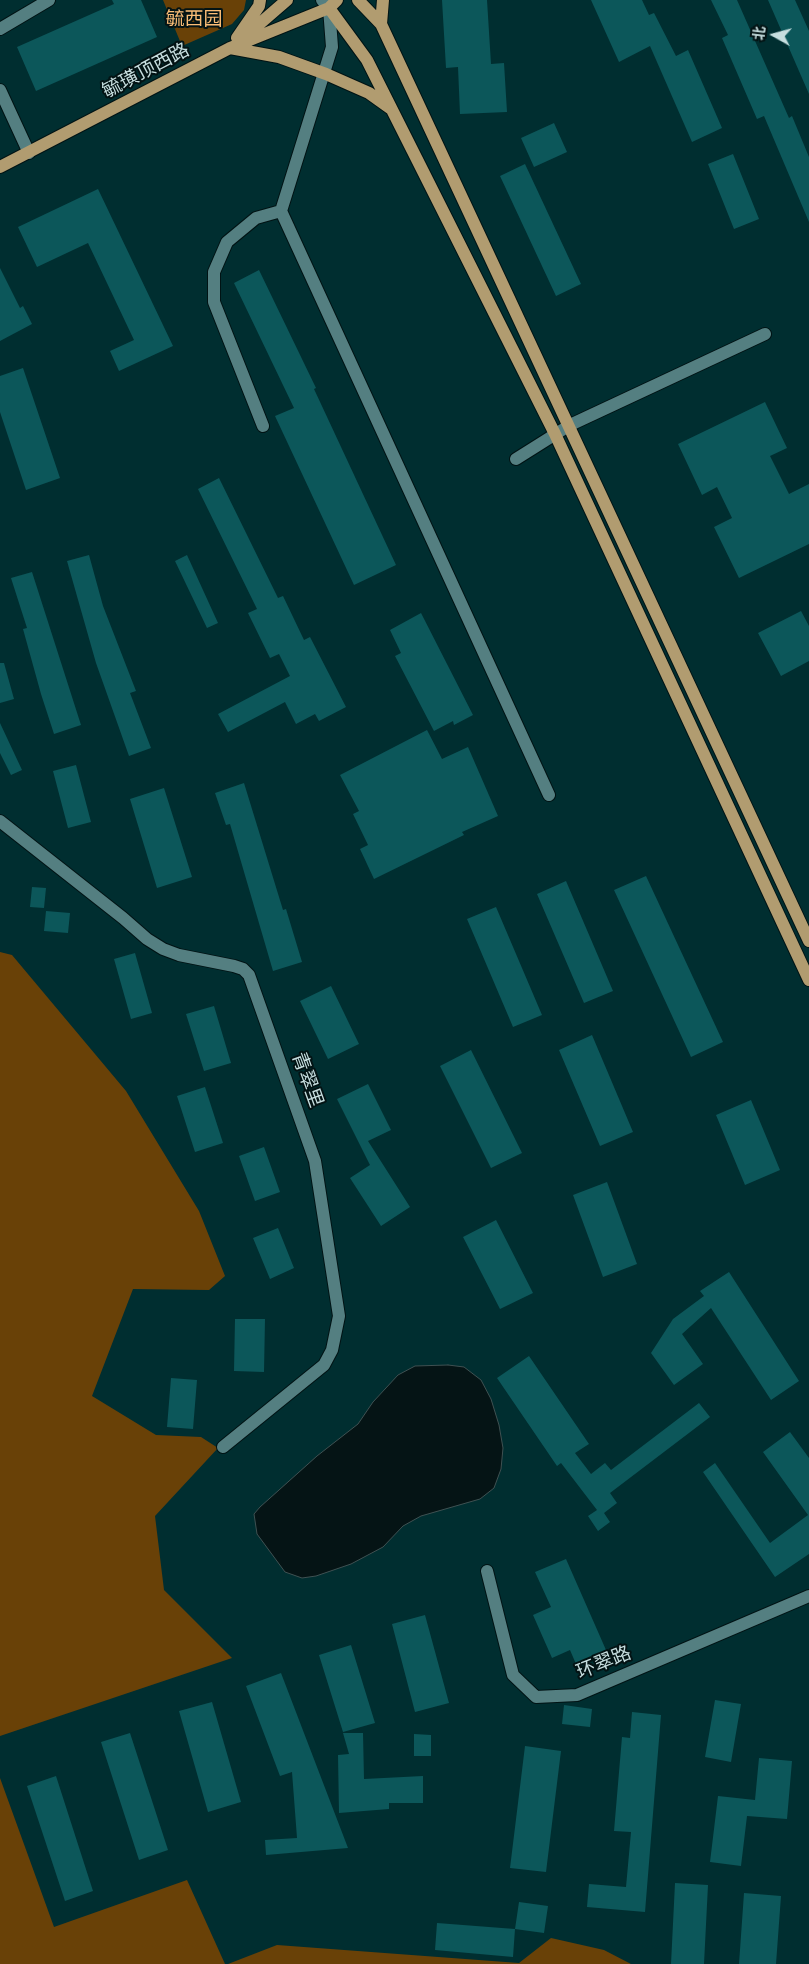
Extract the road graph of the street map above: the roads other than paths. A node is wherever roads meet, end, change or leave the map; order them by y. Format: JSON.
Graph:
{"nodes":[{"id":1,"x":49,"y":0,"type":"edge"},
{"id":2,"x":260,"y":0,"type":"edge"},
{"id":3,"x":287,"y":0,"type":"edge"},
{"id":4,"x":358,"y":0,"type":"edge"},
{"id":5,"x":383,"y":0,"type":"edge"},
{"id":6,"x":329,"y":3,"type":"edge"},
{"id":7,"x":380,"y":24,"type":"junction"},
{"id":8,"x":0,"y":29,"type":"edge"},
{"id":9,"x":230,"y":48,"type":"junction"},
{"id":10,"x":326,"y":74,"type":"junction"},
{"id":11,"x":0,"y":90,"type":"edge"},
{"id":12,"x":392,"y":110,"type":"junction"},
{"id":13,"x":29,"y":153,"type":"junction"},
{"id":14,"x":0,"y":167,"type":"edge"},
{"id":15,"x":282,"y":211,"type":"junction"},
{"id":16,"x":765,"y":334,"type":"dead end"},
{"id":17,"x":570,"y":425,"type":"junction"},
{"id":18,"x":263,"y":426,"type":"dead end"},
{"id":19,"x":555,"y":434,"type":"junction"},
{"id":20,"x":516,"y":459,"type":"dead end"},
{"id":21,"x":549,"y":795,"type":"dead end"},
{"id":22,"x":0,"y":821,"type":"edge"},
{"id":23,"x":809,"y":941,"type":"edge"},
{"id":24,"x":809,"y":980,"type":"edge"},
{"id":25,"x":223,"y":1447,"type":"dead end"},
{"id":26,"x":487,"y":1571,"type":"dead end"},
{"id":27,"x":809,"y":1596,"type":"edge"}],
"edges":[{"from":1,"to":8,"type":"street"},
{"from":2,"to":9,"type":"main road"},
{"from":3,"to":9,"type":"main road"},
{"from":4,"to":7,"type":"main road"},
{"from":5,"to":7,"type":"main road"},
{"from":6,"to":9,"type":"main road","name":"毓璜顶西路"},
{"from":6,"to":10,"type":"street"},
{"from":6,"to":12,"type":"main road"},
{"from":7,"to":17,"type":"main road"},
{"from":9,"to":10,"type":"main road"},
{"from":9,"to":13,"type":"main road","name":"毓璜顶西路"},
{"from":10,"to":12,"type":"main road"},
{"from":10,"to":15,"type":"street"},
{"from":11,"to":13,"type":"street"},
{"from":12,"to":19,"type":"main road"},
{"from":13,"to":14,"type":"main road","name":"毓璜顶西路"},
{"from":15,"to":18,"type":"street"},
{"from":15,"to":21,"type":"street"},
{"from":16,"to":17,"type":"street"},
{"from":17,"to":19,"type":"street"},
{"from":17,"to":23,"type":"main road"},
{"from":19,"to":20,"type":"street"},
{"from":19,"to":24,"type":"main road"},
{"from":22,"to":25,"type":"street","name":"青翠里"},
{"from":26,"to":27,"type":"street","name":"环翠路"}]}
